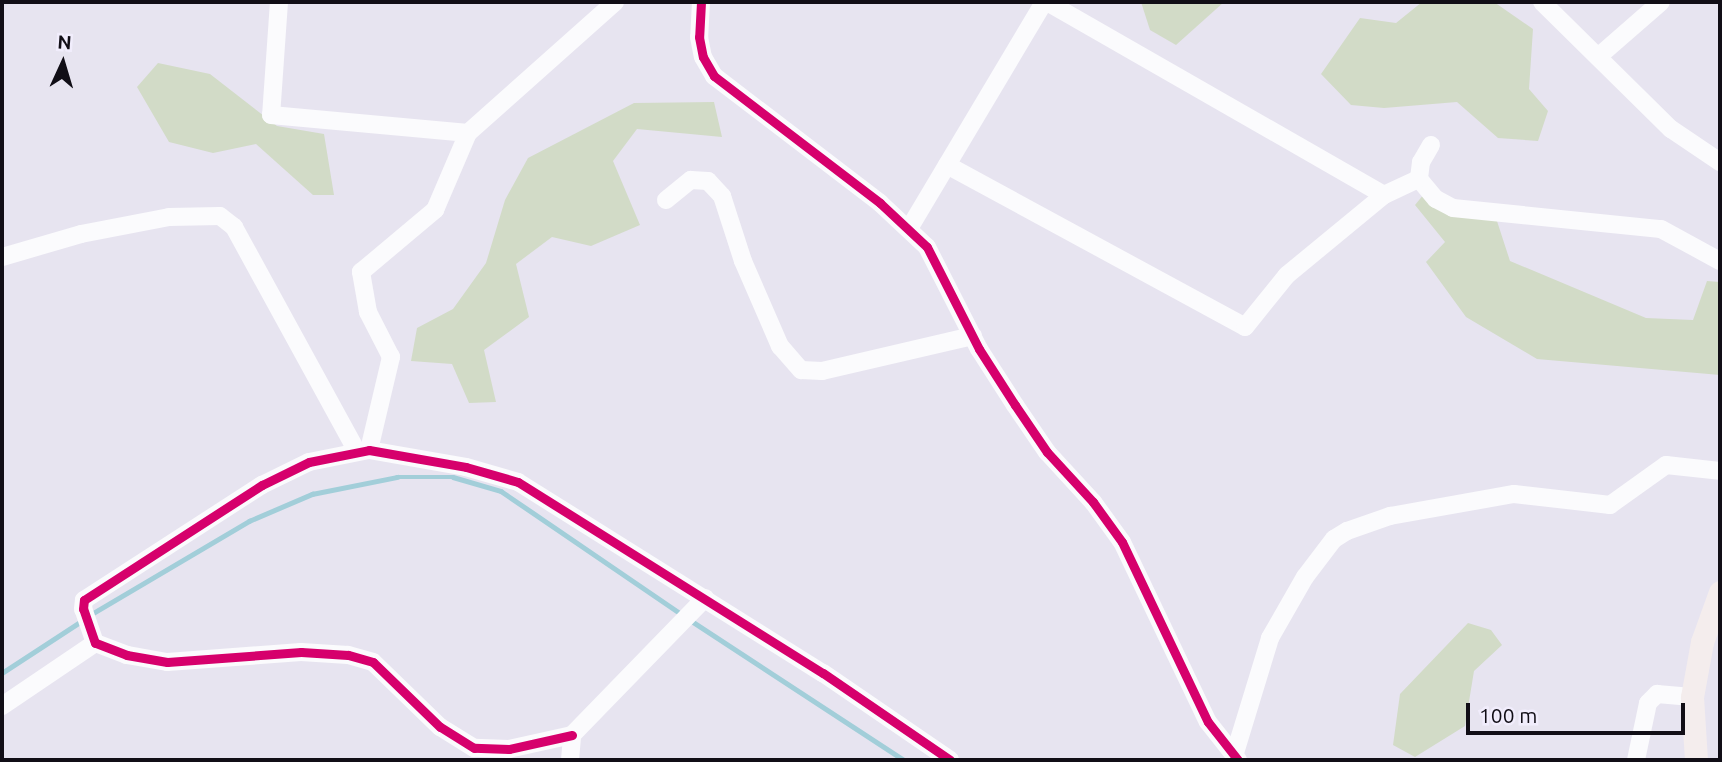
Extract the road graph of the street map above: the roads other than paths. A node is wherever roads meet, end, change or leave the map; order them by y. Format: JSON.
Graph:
{"nodes":[{"id":1,"x":279,"y":2,"type":"edge"},
{"id":2,"x":615,"y":2,"type":"edge"},
{"id":3,"x":701,"y":2,"type":"edge"},
{"id":4,"x":1045,"y":2,"type":"edge"},
{"id":5,"x":1542,"y":2,"type":"edge"},
{"id":6,"x":1661,"y":2,"type":"edge"},
{"id":7,"x":1599,"y":56,"type":"junction"},
{"id":8,"x":468,"y":133,"type":"junction"},
{"id":9,"x":1431,"y":145,"type":"dead end"},
{"id":10,"x":1720,"y":162,"type":"edge"},
{"id":11,"x":947,"y":165,"type":"junction"},
{"id":12,"x":1419,"y":179,"type":"junction"},
{"id":13,"x":1384,"y":195,"type":"junction"},
{"id":14,"x":666,"y":200,"type":"dead end"},
{"id":15,"x":910,"y":227,"type":"junction"},
{"id":16,"x":2,"y":257,"type":"edge"},
{"id":17,"x":1720,"y":261,"type":"edge"},
{"id":18,"x":973,"y":336,"type":"junction"},
{"id":19,"x":362,"y":450,"type":"junction"},
{"id":20,"x":1720,"y":471,"type":"edge"},
{"id":21,"x":1720,"y":592,"type":"edge"},
{"id":22,"x":705,"y":598,"type":"junction"},
{"id":23,"x":95,"y":643,"type":"junction"},
{"id":24,"x":1692,"y":697,"type":"junction"},
{"id":25,"x":2,"y":706,"type":"edge"},
{"id":26,"x":572,"y":735,"type":"junction"},
{"id":27,"x":1236,"y":758,"type":"edge"},
{"id":28,"x":570,"y":760,"type":"edge"},
{"id":29,"x":950,"y":760,"type":"edge"},
{"id":30,"x":1636,"y":760,"type":"edge"},
{"id":31,"x":1696,"y":760,"type":"edge"}],
"edges":[{"from":1,"to":8,"type":"street"},
{"from":2,"to":8,"type":"street"},
{"from":3,"to":15,"type":"street"},
{"from":4,"to":11,"type":"street"},
{"from":4,"to":13,"type":"street"},
{"from":5,"to":7,"type":"street"},
{"from":6,"to":7,"type":"street"},
{"from":7,"to":10,"type":"street"},
{"from":8,"to":19,"type":"street"},
{"from":9,"to":12,"type":"street"},
{"from":11,"to":13,"type":"street"},
{"from":11,"to":15,"type":"street"},
{"from":12,"to":13,"type":"street"},
{"from":12,"to":17,"type":"street"},
{"from":14,"to":18,"type":"street"},
{"from":15,"to":18,"type":"street"},
{"from":16,"to":19,"type":"street"},
{"from":18,"to":27,"type":"street"},
{"from":19,"to":22,"type":"street"},
{"from":19,"to":23,"type":"street"},
{"from":20,"to":27,"type":"street"},
{"from":21,"to":24,"type":"main road"},
{"from":22,"to":26,"type":"street"},
{"from":22,"to":29,"type":"street"},
{"from":23,"to":25,"type":"street"},
{"from":23,"to":26,"type":"street"},
{"from":24,"to":30,"type":"street"},
{"from":24,"to":31,"type":"main road"},
{"from":26,"to":28,"type":"street"}]}
